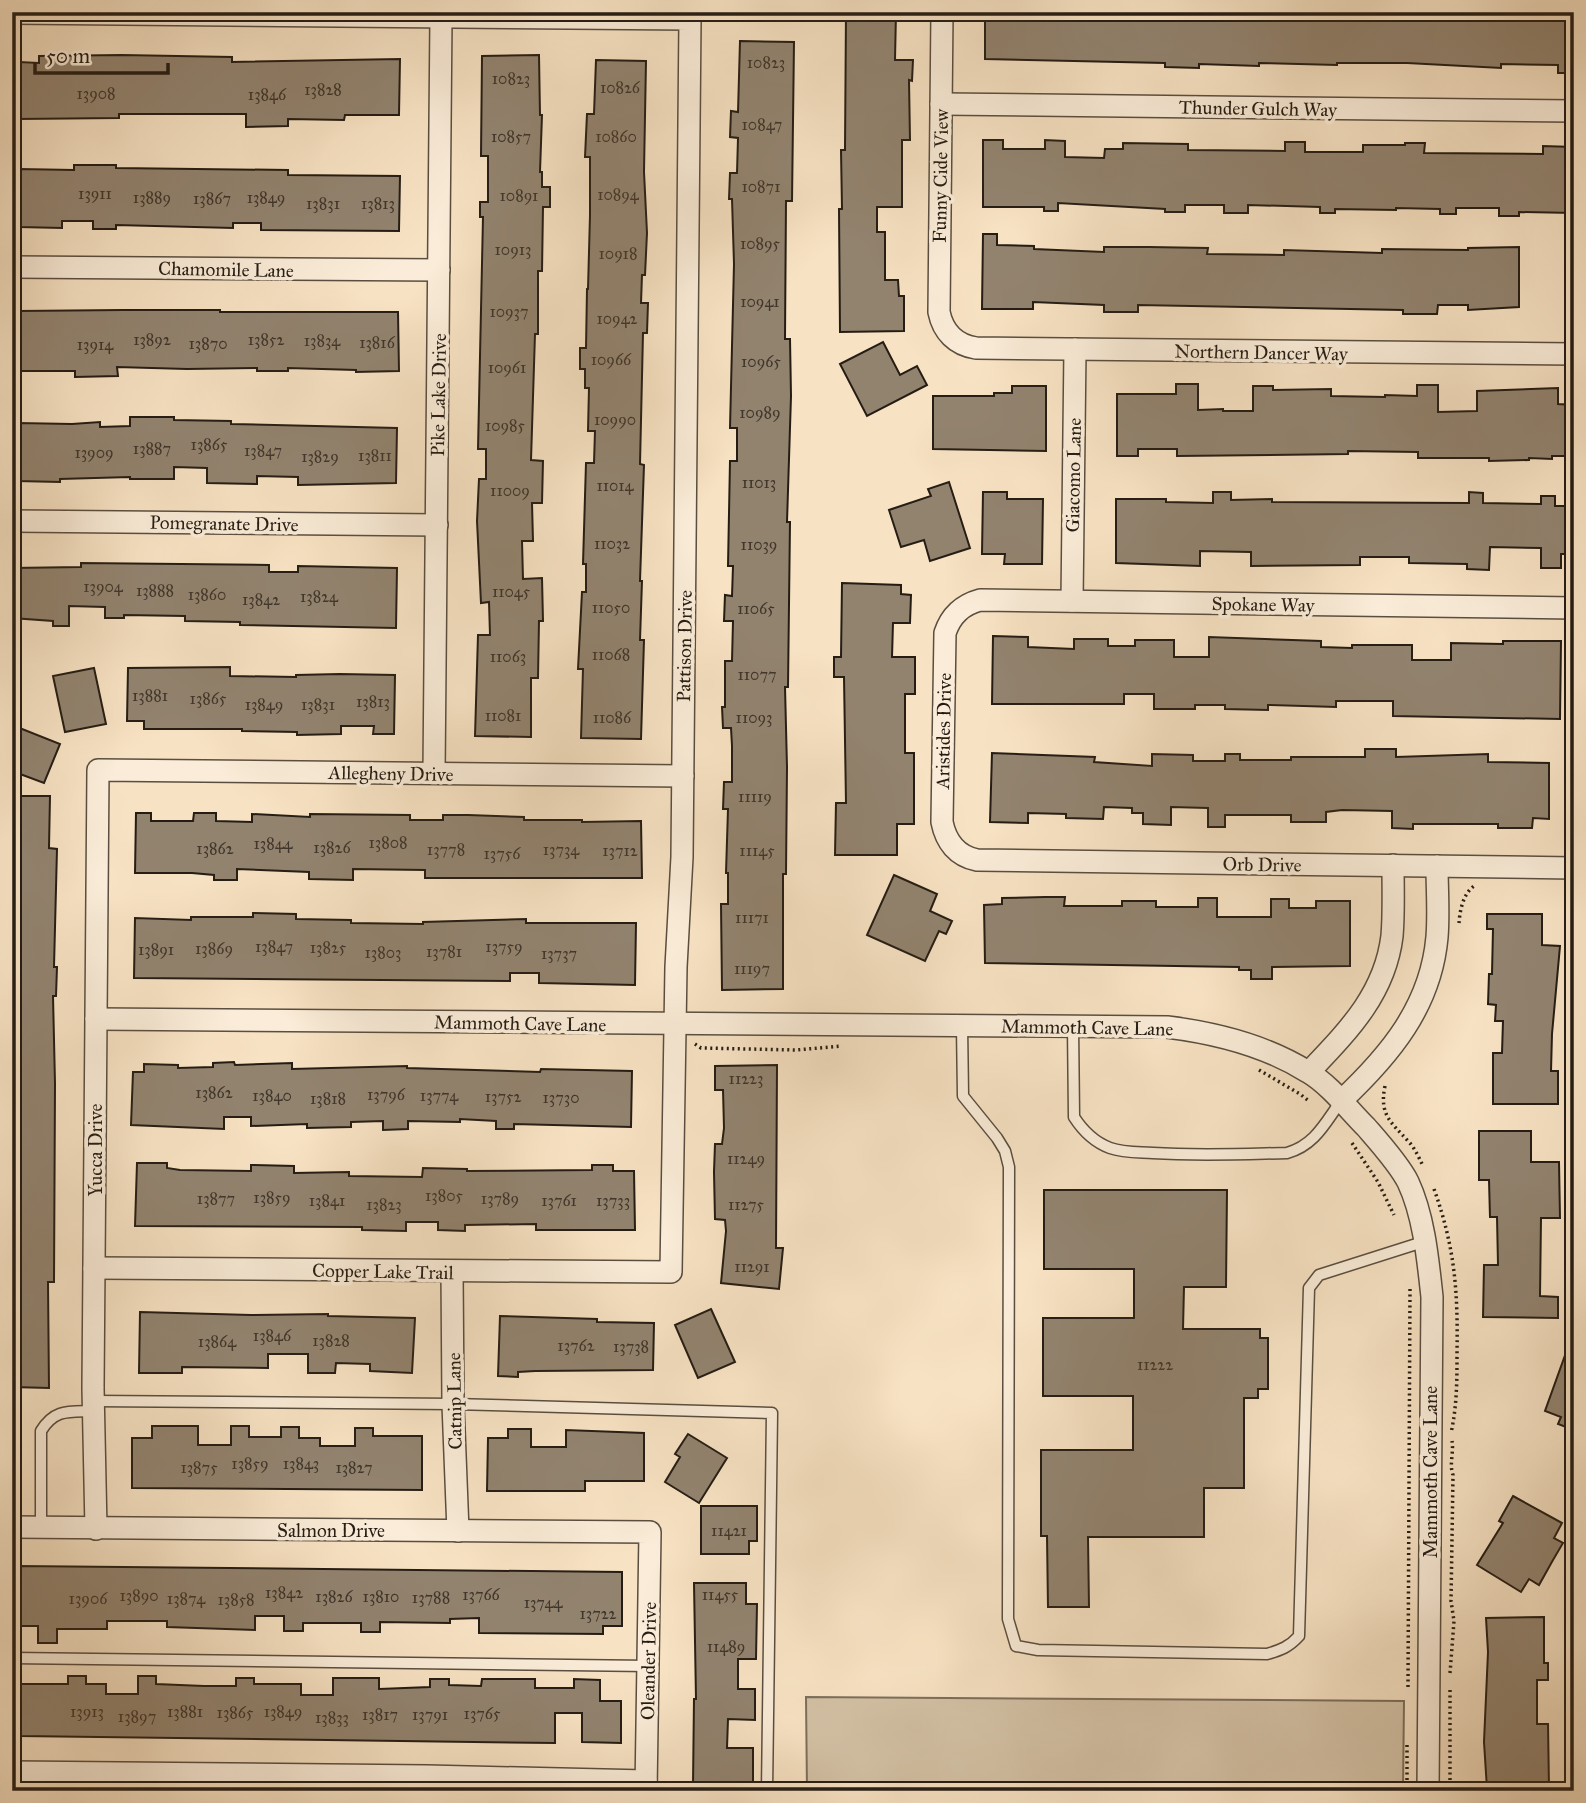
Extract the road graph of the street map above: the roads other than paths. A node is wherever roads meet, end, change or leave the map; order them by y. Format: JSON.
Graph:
{"nodes":[{"id":1,"x":943,"y":12,"type":"edge"},
{"id":2,"x":12,"y":13,"type":"edge"},
{"id":3,"x":571,"y":15,"type":"edge"},
{"id":4,"x":441,"y":17,"type":"junction"},
{"id":5,"x":941,"y":104,"type":"junction"},
{"id":6,"x":1574,"y":111,"type":"edge"},
{"id":7,"x":12,"y":267,"type":"edge"},
{"id":8,"x":439,"y":271,"type":"junction"},
{"id":9,"x":951,"y":336,"type":"joint"},
{"id":10,"x":1075,"y":349,"type":"junction"},
{"id":11,"x":1574,"y":354,"type":"edge"},
{"id":12,"x":12,"y":521,"type":"edge"},
{"id":13,"x":436,"y":525,"type":"junction"},
{"id":14,"x":1072,"y":601,"type":"junction"},
{"id":15,"x":1574,"y":608,"type":"edge"},
{"id":16,"x":956,"y":613,"type":"joint"},
{"id":17,"x":98,"y":771,"type":"joint"},
{"id":18,"x":434,"y":774,"type":"junction"},
{"id":19,"x":683,"y":776,"type":"junction"},
{"id":20,"x":954,"y":849,"type":"joint"},
{"id":21,"x":1393,"y":865,"type":"junction"},
{"id":22,"x":1437,"y":866,"type":"junction"},
{"id":23,"x":1574,"y":868,"type":"edge"},
{"id":24,"x":96,"y":1019,"type":"junction"},
{"id":25,"x":675,"y":1025,"type":"junction"},
{"id":26,"x":961,"y":1026,"type":"junction"},
{"id":27,"x":1073,"y":1026,"type":"junction"},
{"id":28,"x":1309,"y":1072,"type":"junction"},
{"id":29,"x":1341,"y":1101,"type":"junction"},
{"id":30,"x":1426,"y":1241,"type":"junction"},
{"id":31,"x":94,"y":1268,"type":"junction"},
{"id":32,"x":452,"y":1271,"type":"junction"},
{"id":33,"x":671,"y":1272,"type":"joint"},
{"id":34,"x":453,"y":1405,"type":"junction"},
{"id":35,"x":94,"y":1406,"type":"junction"},
{"id":36,"x":12,"y":1527,"type":"edge"},
{"id":37,"x":41,"y":1528,"type":"junction"},
{"id":38,"x":96,"y":1529,"type":"junction"},
{"id":39,"x":458,"y":1531,"type":"junction"},
{"id":40,"x":650,"y":1532,"type":"joint"},
{"id":41,"x":12,"y":1658,"type":"edge"},
{"id":42,"x":649,"y":1666,"type":"junction"},
{"id":43,"x":12,"y":1772,"type":"edge"},
{"id":44,"x":339,"y":1783,"type":"edge"},
{"id":45,"x":427,"y":1783,"type":"edge"},
{"id":46,"x":646,"y":1786,"type":"edge"},
{"id":47,"x":767,"y":1791,"type":"edge"},
{"id":48,"x":1429,"y":1791,"type":"edge"}],
"edges":[{"from":1,"to":5,"type":"street","name":"Funny Cide View"},
{"from":2,"to":4,"type":"street"},
{"from":3,"to":4,"type":"street"},
{"from":3,"to":19,"type":"street","name":"Pattison Drive"},
{"from":4,"to":8,"type":"street","name":"Pike Lake Drive"},
{"from":5,"to":6,"type":"street","name":"Thunder Gulch Way"},
{"from":5,"to":9,"type":"street","name":"Funny Cide View"},
{"from":7,"to":8,"type":"street","name":"Chamomile Lane"},
{"from":8,"to":13,"type":"street","name":"Pike Lake Drive"},
{"from":9,"to":10,"type":"street","name":"Northern Dancer Way"},
{"from":10,"to":11,"type":"street","name":"Northern Dancer Way"},
{"from":10,"to":14,"type":"street","name":"Giacomo Lane"},
{"from":12,"to":13,"type":"street","name":"Pomegranate Drive"},
{"from":13,"to":18,"type":"street","name":"Pike Lake Drive"},
{"from":14,"to":15,"type":"street","name":"Spokane Way"},
{"from":14,"to":16,"type":"street","name":"Spokane Way"},
{"from":16,"to":20,"type":"street","name":"Aristides Drive"},
{"from":17,"to":18,"type":"street","name":"Allegheny Drive"},
{"from":17,"to":24,"type":"street","name":"Yucca Drive"},
{"from":18,"to":19,"type":"street","name":"Allegheny Drive"},
{"from":19,"to":25,"type":"street","name":"Pattison Drive"},
{"from":20,"to":21,"type":"street","name":"Orb Drive"},
{"from":21,"to":22,"type":"street","name":"Orb Drive"},
{"from":21,"to":28,"type":"street"},
{"from":22,"to":23,"type":"street","name":"Orb Drive"},
{"from":22,"to":29,"type":"street"},
{"from":24,"to":25,"type":"street","name":"Mammoth Cave Lane"},
{"from":24,"to":31,"type":"street","name":"Yucca Drive"},
{"from":25,"to":26,"type":"street","name":"Mammoth Cave Lane"},
{"from":25,"to":33,"type":"street","name":"Pattison Drive"},
{"from":26,"to":27,"type":"street","name":"Mammoth Cave Lane"},
{"from":26,"to":30,"type":"lane"},
{"from":27,"to":28,"type":"street","name":"Mammoth Cave Lane"},
{"from":27,"to":29,"type":"lane"},
{"from":28,"to":29,"type":"street","name":"Mammoth Cave Lane"},
{"from":29,"to":30,"type":"street","name":"Mammoth Cave Lane"},
{"from":30,"to":48,"type":"street","name":"Mammoth Cave Lane"},
{"from":31,"to":32,"type":"street","name":"Copper Lake Trail"},
{"from":31,"to":35,"type":"street","name":"Yucca Drive"},
{"from":32,"to":33,"type":"street","name":"Copper Lake Trail"},
{"from":32,"to":34,"type":"street","name":"Catnip Lane"},
{"from":34,"to":35,"type":"lane"},
{"from":34,"to":39,"type":"street","name":"Catnip Lane"},
{"from":34,"to":47,"type":"lane"},
{"from":35,"to":37,"type":"lane"},
{"from":35,"to":38,"type":"street","name":"Yucca Drive"},
{"from":36,"to":37,"type":"street","name":"Salmon Drive"},
{"from":37,"to":38,"type":"street","name":"Salmon Drive"},
{"from":38,"to":39,"type":"street","name":"Salmon Drive"},
{"from":39,"to":40,"type":"street","name":"Salmon Drive"},
{"from":40,"to":42,"type":"street","name":"Oleander Drive"},
{"from":41,"to":42,"type":"lane"},
{"from":42,"to":46,"type":"street","name":"Oleander Drive"},
{"from":43,"to":44,"type":"street"},
{"from":44,"to":45,"type":"street"},
{"from":45,"to":46,"type":"street"}]}
